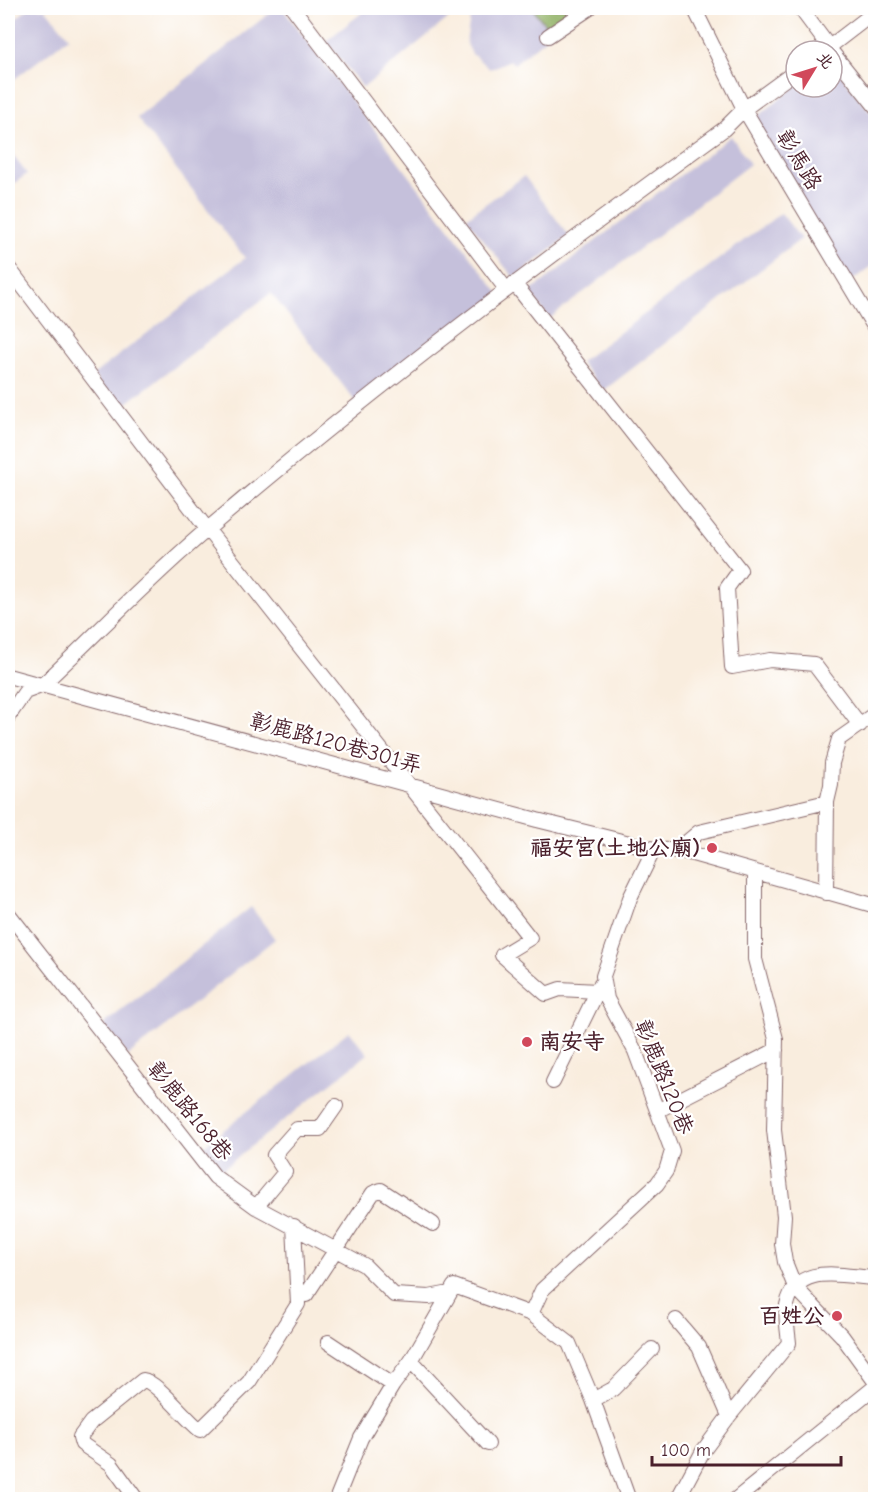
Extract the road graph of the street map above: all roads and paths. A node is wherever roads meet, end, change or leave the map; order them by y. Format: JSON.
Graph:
{"nodes":[{"id":1,"x":293,"y":8,"type":"edge"},
{"id":2,"x":590,"y":8,"type":"edge"},
{"id":3,"x":694,"y":8,"type":"edge"},
{"id":4,"x":800,"y":8,"type":"edge"},
{"id":5,"x":876,"y":11,"type":"edge"},
{"id":6,"x":548,"y":36,"type":"dead end"},
{"id":7,"x":821,"y":39,"type":"edge"},
{"id":8,"x":842,"y":39,"type":"edge"},
{"id":9,"x":844,"y":68,"type":"edge"},
{"id":10,"x":784,"y":80,"type":"edge"},
{"id":11,"x":876,"y":107,"type":"edge"},
{"id":12,"x":744,"y":109,"type":"junction"},
{"id":13,"x":8,"y":267,"type":"edge"},
{"id":14,"x":510,"y":286,"type":"junction"},
{"id":15,"x":876,"y":330,"type":"edge"},
{"id":16,"x":207,"y":529,"type":"junction"},
{"id":17,"x":8,"y":676,"type":"edge"},
{"id":18,"x":41,"y":686,"type":"junction"},
{"id":19,"x":876,"y":713,"type":"edge"},
{"id":20,"x":8,"y":717,"type":"edge"},
{"id":21,"x":860,"y":725,"type":"junction"},
{"id":22,"x":409,"y":784,"type":"junction"},
{"id":23,"x":827,"y":801,"type":"junction"},
{"id":24,"x":654,"y":849,"type":"junction"},
{"id":25,"x":682,"y":851,"type":"junction"},
{"id":26,"x":755,"y":872,"type":"junction"},
{"id":27,"x":826,"y":893,"type":"junction"},
{"id":28,"x":876,"y":906,"type":"edge"},
{"id":29,"x":8,"y":913,"type":"edge"},
{"id":30,"x":600,"y":985,"type":"junction"},
{"id":31,"x":776,"y":1050,"type":"junction"},
{"id":32,"x":553,"y":1082,"type":"dead end"},
{"id":33,"x":336,"y":1106,"type":"dead end"},
{"id":34,"x":657,"y":1111,"type":"junction"},
{"id":35,"x":256,"y":1208,"type":"junction"},
{"id":36,"x":433,"y":1224,"type":"dead end"},
{"id":37,"x":294,"y":1226,"type":"junction"},
{"id":38,"x":337,"y":1248,"type":"junction"},
{"id":39,"x":876,"y":1278,"type":"edge"},
{"id":40,"x":795,"y":1287,"type":"junction"},
{"id":41,"x":452,"y":1289,"type":"junction"},
{"id":42,"x":306,"y":1295,"type":"dead end"},
{"id":43,"x":531,"y":1314,"type":"junction"},
{"id":44,"x":676,"y":1320,"type":"dead end"},
{"id":45,"x":328,"y":1342,"type":"dead end"},
{"id":46,"x":652,"y":1349,"type":"dead end"},
{"id":47,"x":411,"y":1361,"type":"junction"},
{"id":48,"x":393,"y":1385,"type":"junction"},
{"id":49,"x":876,"y":1385,"type":"edge"},
{"id":50,"x":593,"y":1400,"type":"junction"},
{"id":51,"x":729,"y":1416,"type":"junction"},
{"id":52,"x":488,"y":1444,"type":"dead end"},
{"id":53,"x":682,"y":1497,"type":"edge"},
{"id":54,"x":137,"y":1500,"type":"edge"},
{"id":55,"x":336,"y":1500,"type":"edge"},
{"id":56,"x":628,"y":1500,"type":"edge"},
{"id":57,"x":735,"y":1500,"type":"edge"}],
"edges":[{"from":1,"to":14,"type":"street"},
{"from":2,"to":6,"type":"street"},
{"from":3,"to":12,"type":"street","name":"彰馬路"},
{"from":4,"to":7,"type":"street"},
{"from":5,"to":8,"type":"street"},
{"from":9,"to":11,"type":"street"},
{"from":10,"to":12,"type":"street"},
{"from":12,"to":14,"type":"street"},
{"from":12,"to":15,"type":"street","name":"彰馬路"},
{"from":13,"to":16,"type":"street"},
{"from":14,"to":16,"type":"street"},
{"from":14,"to":21,"type":"street"},
{"from":16,"to":18,"type":"street"},
{"from":16,"to":22,"type":"street"},
{"from":17,"to":18,"type":"street","name":"彰鹿路120巷301弄"},
{"from":18,"to":20,"type":"street"},
{"from":18,"to":22,"type":"street","name":"彰鹿路120巷301弄"},
{"from":19,"to":21,"type":"street"},
{"from":21,"to":23,"type":"street"},
{"from":22,"to":24,"type":"street","name":"彰鹿路120巷301弄"},
{"from":22,"to":30,"type":"street"},
{"from":23,"to":25,"type":"street"},
{"from":23,"to":27,"type":"street"},
{"from":24,"to":25,"type":"street","name":"彰鹿路120巷301弄"},
{"from":24,"to":30,"type":"street"},
{"from":25,"to":26,"type":"street","name":"彰鹿路120巷301弄"},
{"from":26,"to":27,"type":"street","name":"彰鹿路120巷301弄"},
{"from":26,"to":31,"type":"street"},
{"from":27,"to":28,"type":"street","name":"彰鹿路120巷301弄"},
{"from":29,"to":35,"type":"street","name":"彰鹿路168巷"},
{"from":30,"to":32,"type":"street"},
{"from":30,"to":34,"type":"street","name":"彰鹿路120巷"},
{"from":31,"to":34,"type":"street"},
{"from":31,"to":40,"type":"street"},
{"from":33,"to":35,"type":"street"},
{"from":34,"to":43,"type":"street","name":"彰鹿路120巷"},
{"from":35,"to":37,"type":"street","name":"彰鹿路168巷"},
{"from":36,"to":38,"type":"street"},
{"from":37,"to":38,"type":"street","name":"彰鹿路168巷"},
{"from":37,"to":54,"type":"street"},
{"from":38,"to":41,"type":"street","name":"彰鹿路168巷"},
{"from":38,"to":42,"type":"street"},
{"from":39,"to":40,"type":"street"},
{"from":40,"to":49,"type":"street"},
{"from":40,"to":51,"type":"street"},
{"from":41,"to":43,"type":"street"},
{"from":41,"to":47,"type":"street"},
{"from":43,"to":50,"type":"street"},
{"from":44,"to":51,"type":"street"},
{"from":45,"to":48,"type":"street"},
{"from":46,"to":50,"type":"street"},
{"from":47,"to":48,"type":"street"},
{"from":47,"to":52,"type":"street"},
{"from":48,"to":55,"type":"street"},
{"from":49,"to":57,"type":"street"},
{"from":50,"to":56,"type":"street"},
{"from":51,"to":53,"type":"street"}]}
